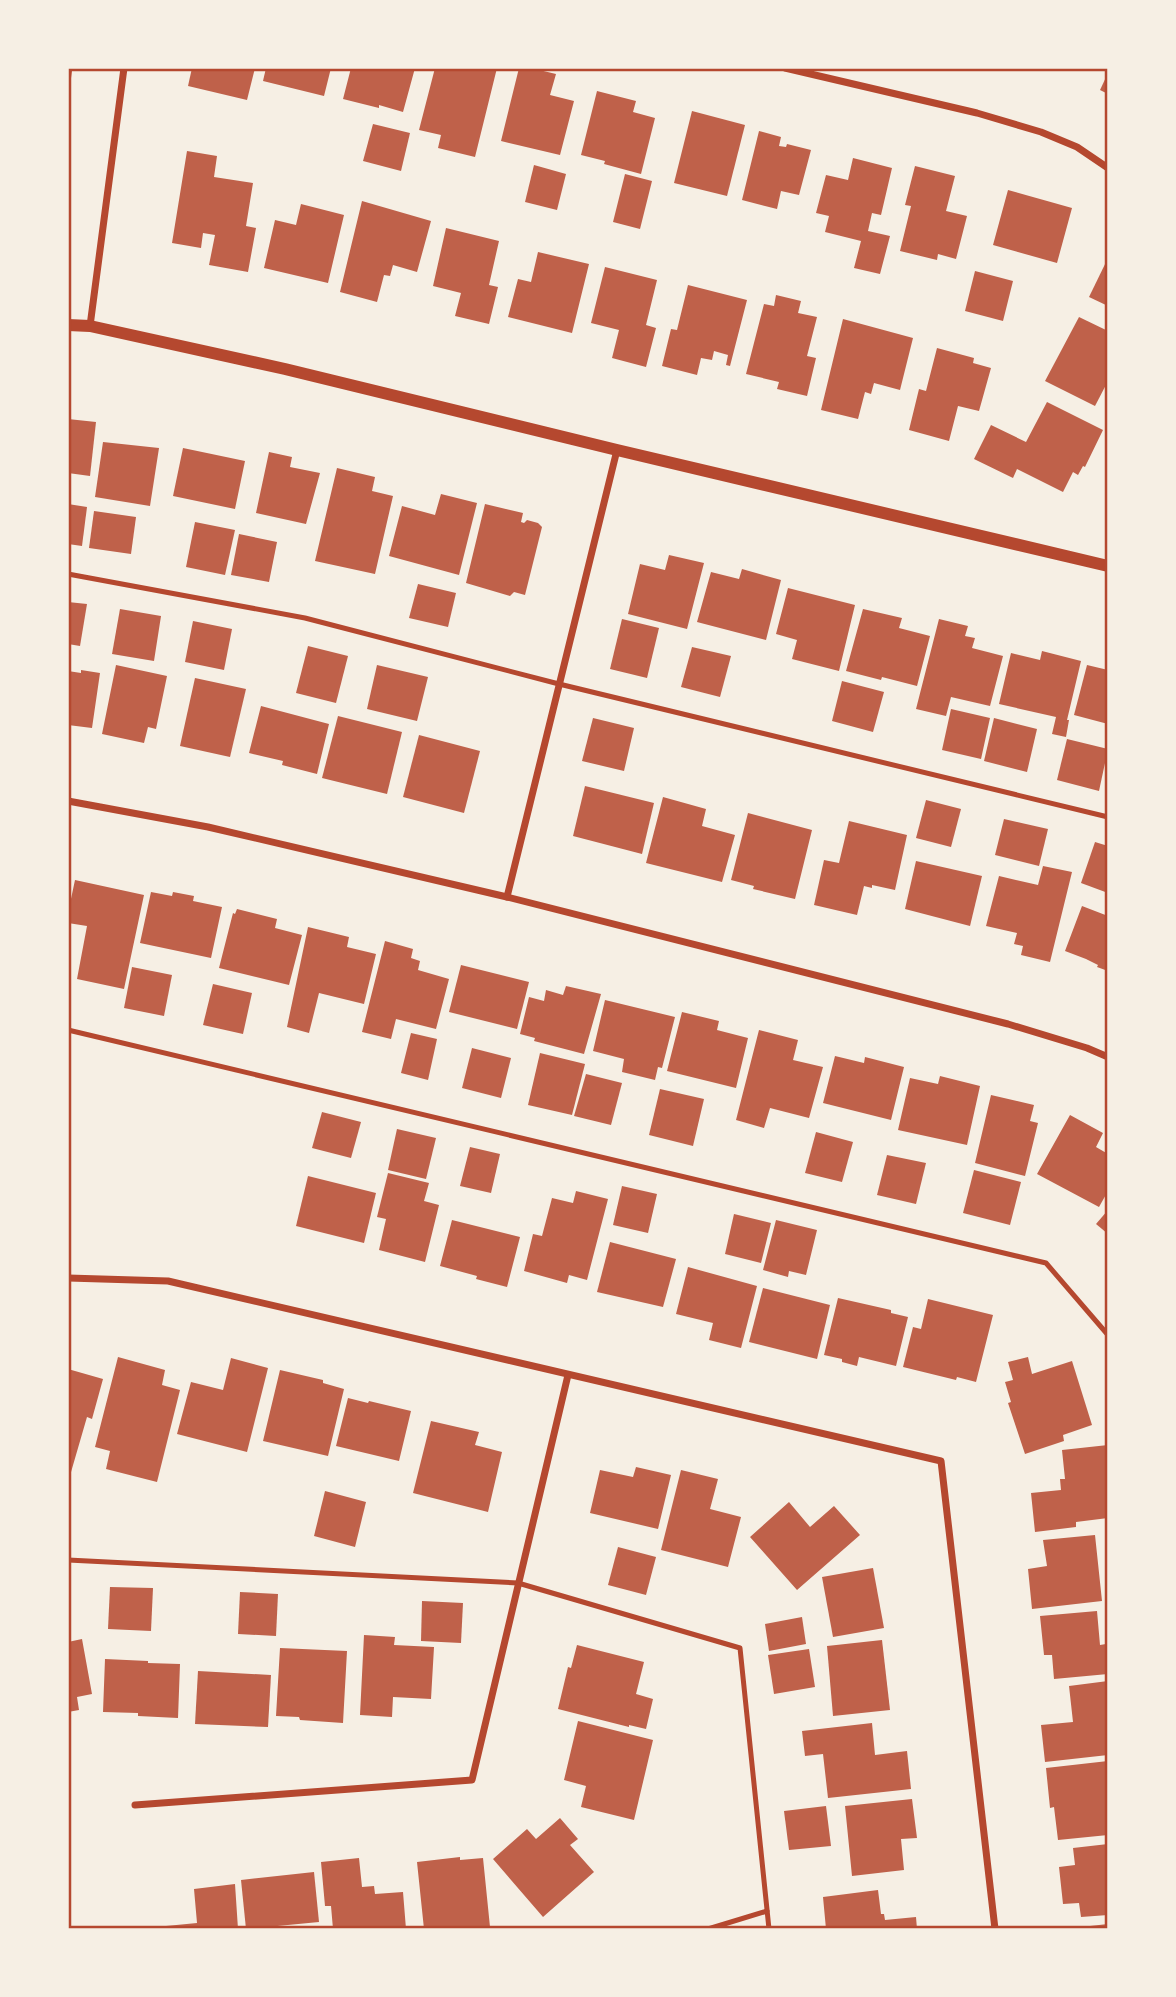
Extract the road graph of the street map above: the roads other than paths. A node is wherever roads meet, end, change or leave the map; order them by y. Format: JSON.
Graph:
{"nodes":[{"id":1,"x":124,"y":68,"type":"edge"},
{"id":2,"x":785,"y":68,"type":"edge"},
{"id":3,"x":1108,"y":168,"type":"edge"},
{"id":4,"x":68,"y":325,"type":"edge"},
{"id":5,"x":90,"y":326,"type":"junction"},
{"id":6,"x":617,"y":450,"type":"junction"},
{"id":7,"x":1108,"y":566,"type":"edge"},
{"id":8,"x":68,"y":574,"type":"edge"},
{"id":9,"x":559,"y":684,"type":"junction"},
{"id":10,"x":68,"y":802,"type":"edge"},
{"id":11,"x":1108,"y":817,"type":"edge"},
{"id":12,"x":507,"y":897,"type":"junction"},
{"id":13,"x":68,"y":1030,"type":"edge"},
{"id":14,"x":1108,"y":1058,"type":"edge"},
{"id":15,"x":68,"y":1278,"type":"edge"},
{"id":16,"x":1108,"y":1335,"type":"edge"},
{"id":17,"x":568,"y":1375,"type":"junction"},
{"id":18,"x":68,"y":1560,"type":"edge"},
{"id":19,"x":519,"y":1583,"type":"junction"},
{"id":20,"x":135,"y":1805,"type":"dead end"},
{"id":21,"x":767,"y":1911,"type":"junction"},
{"id":22,"x":708,"y":1929,"type":"edge"},
{"id":23,"x":769,"y":1929,"type":"edge"},
{"id":24,"x":995,"y":1929,"type":"edge"}],
"edges":[{"from":1,"to":5,"type":"street"},
{"from":2,"to":3,"type":"street"},
{"from":4,"to":5,"type":"street"},
{"from":5,"to":6,"type":"street"},
{"from":6,"to":7,"type":"street"},
{"from":6,"to":9,"type":"street"},
{"from":8,"to":9,"type":"lane"},
{"from":9,"to":11,"type":"lane"},
{"from":9,"to":12,"type":"street"},
{"from":10,"to":12,"type":"street"},
{"from":12,"to":14,"type":"street"},
{"from":13,"to":16,"type":"lane"},
{"from":15,"to":17,"type":"street"},
{"from":17,"to":19,"type":"street"},
{"from":17,"to":24,"type":"street"},
{"from":18,"to":19,"type":"lane"},
{"from":19,"to":20,"type":"street"},
{"from":19,"to":21,"type":"lane"},
{"from":21,"to":22,"type":"lane"},
{"from":21,"to":23,"type":"lane"}]}
